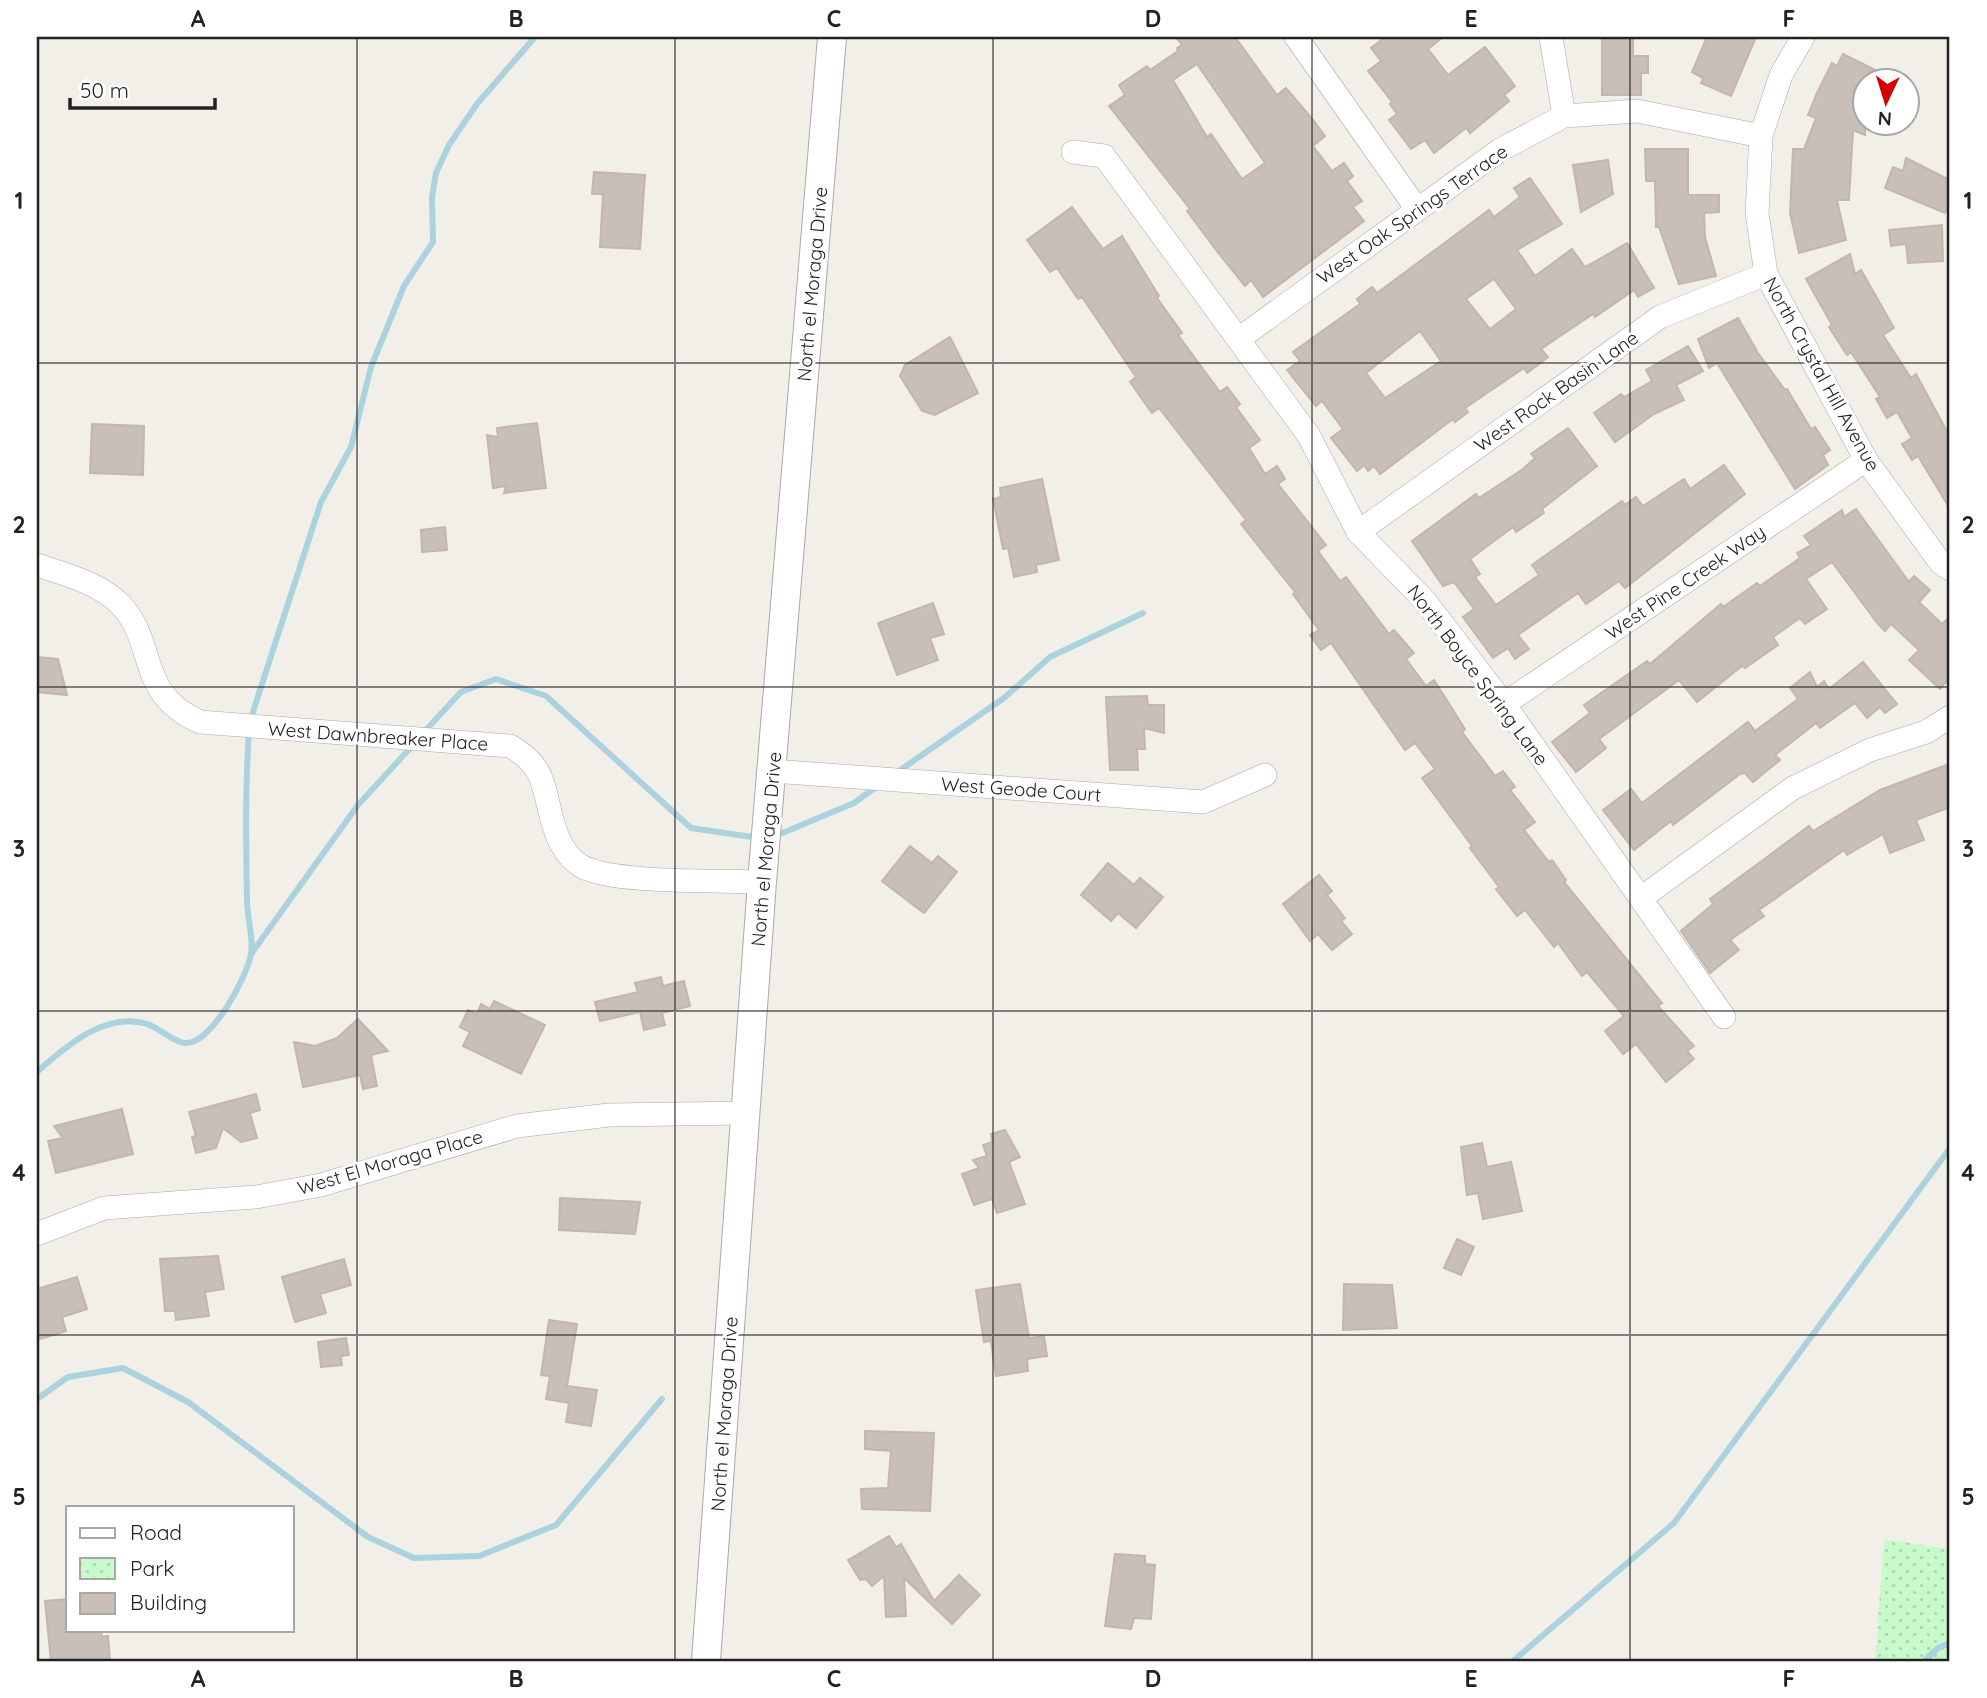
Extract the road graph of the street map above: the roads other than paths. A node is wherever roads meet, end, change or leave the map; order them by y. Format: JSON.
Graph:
{"nodes":[{"id":1,"x":832,"y":37,"type":"edge"},
{"id":2,"x":1296,"y":37,"type":"edge"},
{"id":3,"x":1551,"y":37,"type":"edge"},
{"id":4,"x":1803,"y":37,"type":"edge"},
{"id":5,"x":1564,"y":116,"type":"junction"},
{"id":6,"x":1761,"y":136,"type":"junction"},
{"id":7,"x":1073,"y":152,"type":"dead end"},
{"id":8,"x":1417,"y":209,"type":"junction"},
{"id":9,"x":1766,"y":274,"type":"junction"},
{"id":10,"x":1240,"y":338,"type":"junction"},
{"id":11,"x":1867,"y":460,"type":"junction"},
{"id":12,"x":1358,"y":532,"type":"junction"},
{"id":13,"x":37,"y":565,"type":"edge"},
{"id":14,"x":1950,"y":569,"type":"edge"},
{"id":15,"x":1504,"y":704,"type":"junction"},
{"id":16,"x":1950,"y":717,"type":"edge"},
{"id":17,"x":772,"y":771,"type":"junction"},
{"id":18,"x":1265,"y":775,"type":"dead end"},
{"id":19,"x":762,"y":882,"type":"junction"},
{"id":20,"x":1641,"y":898,"type":"junction"},
{"id":21,"x":1724,"y":1017,"type":"dead end"},
{"id":22,"x":747,"y":1113,"type":"junction"},
{"id":23,"x":37,"y":1234,"type":"edge"},
{"id":24,"x":706,"y":1661,"type":"edge"}],
"edges":[{"from":1,"to":17,"type":"street","name":"North el Moraga Drive"},
{"from":2,"to":8,"type":"street"},
{"from":3,"to":5,"type":"street"},
{"from":4,"to":6,"type":"street","name":"North Crystal Hill Avenue"},
{"from":5,"to":6,"type":"street","name":"West Oak Springs Terrace"},
{"from":5,"to":8,"type":"street","name":"West Oak Springs Terrace"},
{"from":6,"to":9,"type":"street","name":"North Crystal Hill Avenue"},
{"from":7,"to":10,"type":"street","name":"North Boyce Spring Lane"},
{"from":8,"to":10,"type":"street","name":"West Oak Springs Terrace"},
{"from":9,"to":11,"type":"street","name":"North Crystal Hill Avenue"},
{"from":9,"to":12,"type":"street","name":"West Rock Basin Lane"},
{"from":10,"to":12,"type":"street","name":"North Boyce Spring Lane"},
{"from":11,"to":14,"type":"street","name":"North Crystal Hill Avenue"},
{"from":11,"to":15,"type":"street","name":"West Pine Creek Way"},
{"from":12,"to":15,"type":"street","name":"North Boyce Spring Lane"},
{"from":13,"to":19,"type":"street","name":"West Dawnbreaker Place"},
{"from":15,"to":20,"type":"street","name":"North Boyce Spring Lane"},
{"from":16,"to":20,"type":"street"},
{"from":17,"to":18,"type":"street","name":"West Geode Court"},
{"from":17,"to":19,"type":"street","name":"North el Moraga Drive"},
{"from":19,"to":22,"type":"street","name":"North el Moraga Drive"},
{"from":20,"to":21,"type":"street","name":"North Boyce Spring Lane"},
{"from":22,"to":23,"type":"street","name":"West El Moraga Place"},
{"from":22,"to":24,"type":"street","name":"North el Moraga Drive"}]}
